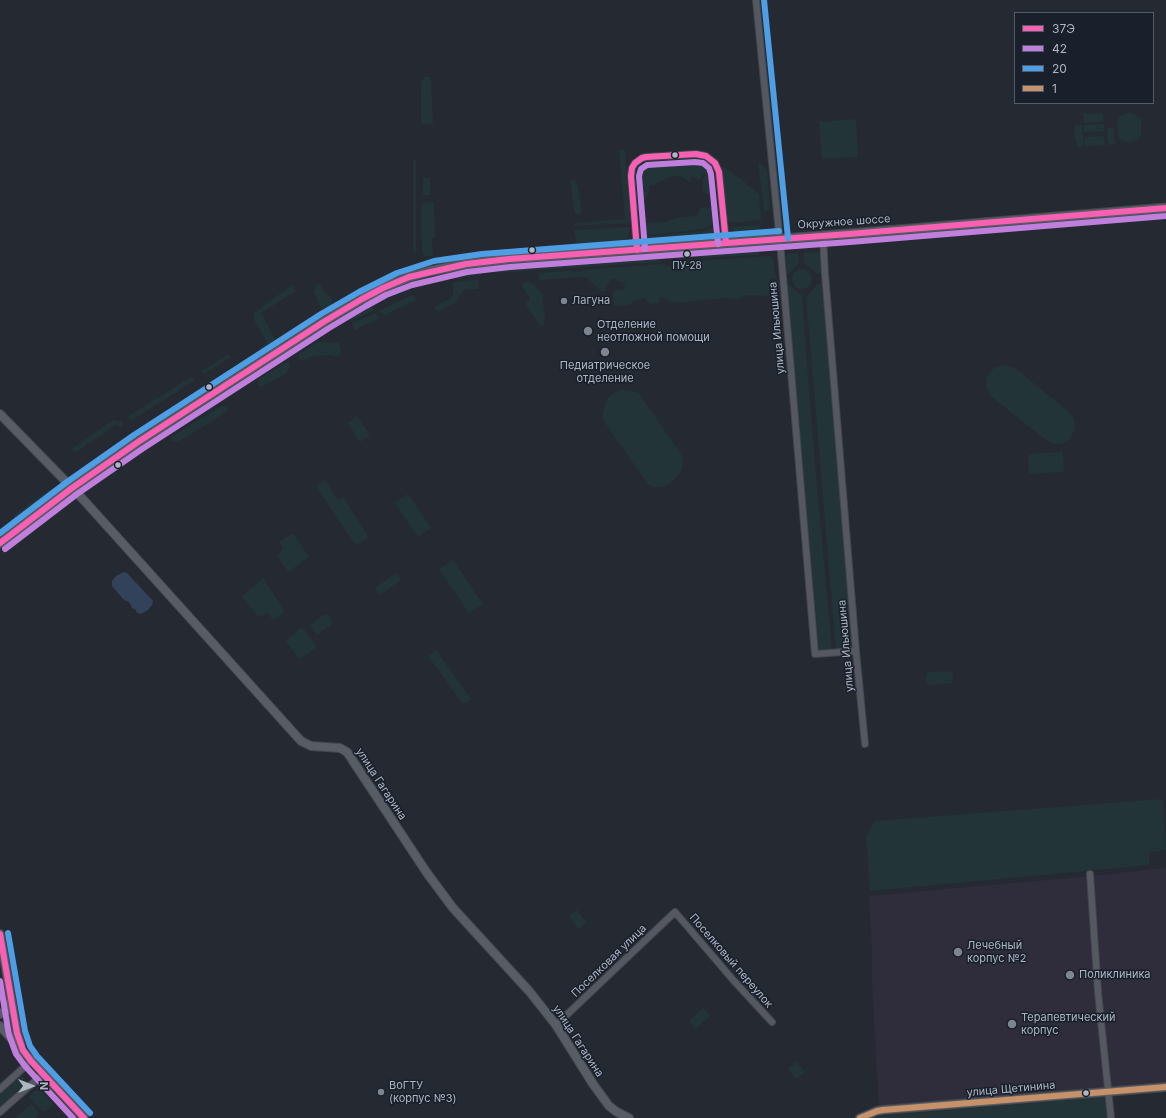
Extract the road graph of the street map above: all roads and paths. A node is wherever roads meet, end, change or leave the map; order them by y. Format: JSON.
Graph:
{"nodes":[{"id":1,"x":756,"y":0,"type":"edge"},
{"id":2,"x":1166,"y":209,"type":"edge"},
{"id":3,"x":823,"y":236,"type":"junction"},
{"id":4,"x":780,"y":239,"type":"junction"},
{"id":5,"x":726,"y":243,"type":"junction"},
{"id":6,"x":637,"y":250,"type":"junction"},
{"id":7,"x":0,"y":414,"type":"edge"},
{"id":8,"x":72,"y":488,"type":"junction"},
{"id":9,"x":0,"y":543,"type":"edge"},
{"id":10,"x":856,"y":651,"type":"junction"},
{"id":11,"x":865,"y":744,"type":"dead end"},
{"id":12,"x":1090,"y":874,"type":"dead end"},
{"id":13,"x":675,"y":912,"type":"joint"},
{"id":14,"x":0,"y":934,"type":"edge"},
{"id":15,"x":11,"y":999,"type":"junction"},
{"id":16,"x":0,"y":1014,"type":"edge"},
{"id":17,"x":772,"y":1022,"type":"dead end"},
{"id":18,"x":556,"y":1025,"type":"junction"},
{"id":19,"x":0,"y":1026,"type":"edge"},
{"id":20,"x":23,"y":1050,"type":"junction"},
{"id":21,"x":31,"y":1061,"type":"junction"},
{"id":22,"x":43,"y":1074,"type":"junction"},
{"id":23,"x":1166,"y":1087,"type":"edge"},
{"id":24,"x":0,"y":1089,"type":"edge"},
{"id":25,"x":1108,"y":1092,"type":"junction"},
{"id":26,"x":0,"y":1112,"type":"edge"},
{"id":27,"x":84,"y":1118,"type":"edge"},
{"id":28,"x":629,"y":1118,"type":"edge"},
{"id":29,"x":860,"y":1118,"type":"edge"},
{"id":30,"x":1111,"y":1118,"type":"edge"}],
"edges":[{"from":1,"to":4,"type":"street","name":"улица Ильюшина"},
{"from":2,"to":3,"type":"main road","name":"Окружное шоссе"},
{"from":3,"to":4,"type":"main road","name":"Окружное шоссе"},
{"from":3,"to":10,"type":"street","name":"улица Ильюшина"},
{"from":4,"to":5,"type":"main road","name":"Окружное шоссе"},
{"from":4,"to":10,"type":"street","name":"улица Ильюшина"},
{"from":5,"to":6,"type":"main road","name":"Окружное шоссе"},
{"from":5,"to":6,"type":"street"},
{"from":6,"to":8,"type":"main road","name":"Окружное шоссе"},
{"from":7,"to":8,"type":"street","name":"улица Гагарина"},
{"from":8,"to":9,"type":"main road","name":"Окружное шоссе"},
{"from":8,"to":18,"type":"street","name":"улица Гагарина"},
{"from":10,"to":11,"type":"street","name":"улица Ильюшина"},
{"from":12,"to":25,"type":"street"},
{"from":13,"to":17,"type":"street","name":"Поселковый переулок"},
{"from":13,"to":18,"type":"street","name":"Поселковая улица"},
{"from":14,"to":15,"type":"street"},
{"from":15,"to":16,"type":"street"},
{"from":15,"to":20,"type":"street"},
{"from":18,"to":28,"type":"street","name":"улица Гагарина"},
{"from":19,"to":20,"type":"street"},
{"from":20,"to":21,"type":"street"},
{"from":21,"to":22,"type":"street"},
{"from":21,"to":24,"type":"street"},
{"from":22,"to":26,"type":"street"},
{"from":22,"to":27,"type":"street"},
{"from":23,"to":25,"type":"street","name":"улица Щетинина"},
{"from":25,"to":29,"type":"street","name":"улица Щетинина"},
{"from":25,"to":30,"type":"street"}]}
